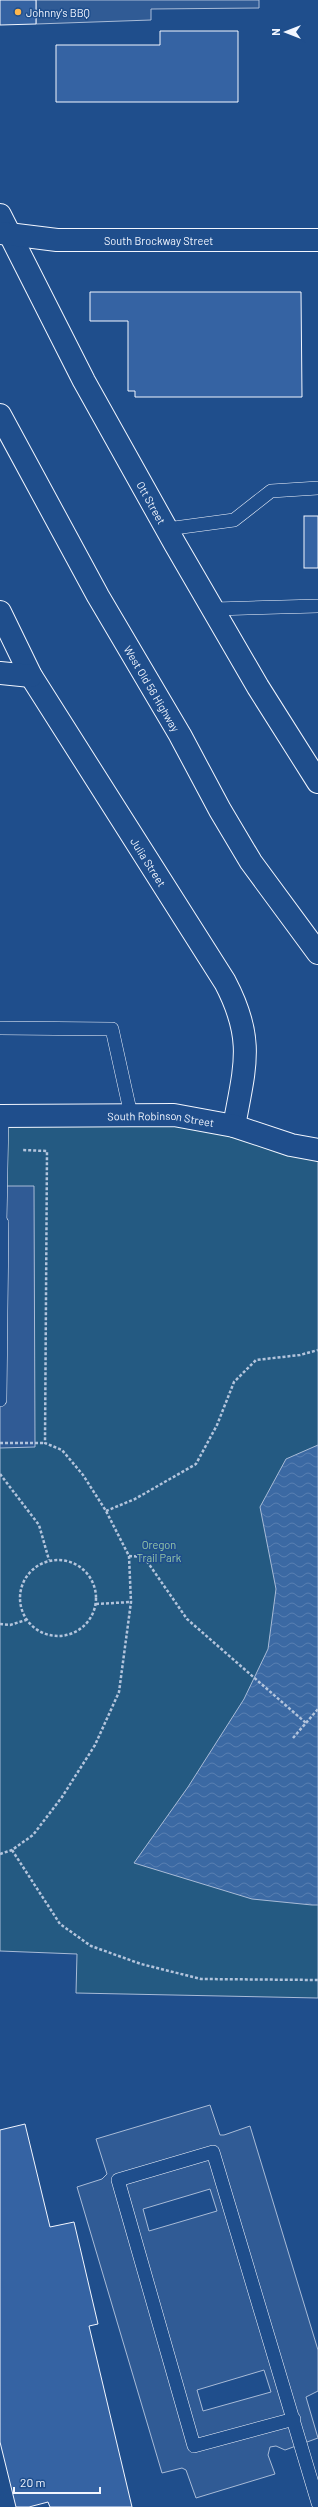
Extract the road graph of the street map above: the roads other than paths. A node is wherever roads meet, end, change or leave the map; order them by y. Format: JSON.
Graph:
{"nodes":[{"id":1,"x":3,"y":227,"type":"edge"},
{"id":2,"x":318,"y":240,"type":"edge"},
{"id":3,"x":0,"y":415,"type":"edge"},
{"id":4,"x":318,"y":488,"type":"edge"},
{"id":5,"x":167,"y":530,"type":"junction"},
{"id":6,"x":318,"y":606,"type":"edge"},
{"id":7,"x":215,"y":609,"type":"junction"},
{"id":8,"x":0,"y":612,"type":"edge"},
{"id":9,"x":0,"y":673,"type":"edge"},
{"id":10,"x":31,"y":676,"type":"junction"},
{"id":11,"x":318,"y":782,"type":"edge"},
{"id":12,"x":318,"y":953,"type":"edge"},
{"id":13,"x":0,"y":1028,"type":"edge"},
{"id":14,"x":131,"y":1115,"type":"junction"},
{"id":15,"x":1,"y":1116,"type":"edge"},
{"id":16,"x":234,"y":1126,"type":"junction"},
{"id":17,"x":318,"y":1150,"type":"edge"},
{"id":18,"x":1,"y":1223,"type":"edge"},
{"id":19,"x":1,"y":1314,"type":"edge"},
{"id":20,"x":0,"y":1400,"type":"edge"},
{"id":21,"x":294,"y":2419,"type":"junction"},
{"id":22,"x":318,"y":2504,"type":"edge"}],
"edges":[{"from":1,"to":2,"type":"street","name":"South Brockway Street"},
{"from":1,"to":5,"type":"street","name":"Ott Street"},
{"from":3,"to":12,"type":"street","name":"West Old 56 Highway"},
{"from":4,"to":5,"type":"lane"},
{"from":5,"to":7,"type":"street","name":"Ott Street"},
{"from":6,"to":7,"type":"lane"},
{"from":7,"to":11,"type":"street","name":"Ott Street"},
{"from":8,"to":10,"type":"street","name":"Julia Street"},
{"from":9,"to":10,"type":"street"},
{"from":10,"to":16,"type":"street","name":"Julia Street"},
{"from":13,"to":14,"type":"lane"},
{"from":14,"to":15,"type":"street","name":"South Robinson Street"},
{"from":14,"to":16,"type":"street","name":"South Robinson Street"},
{"from":15,"to":18,"type":"lane"},
{"from":16,"to":17,"type":"street","name":"South Robinson Street"},
{"from":18,"to":19,"type":"lane"},
{"from":19,"to":20,"type":"lane"},
{"from":21,"to":21,"type":"lane"},
{"from":21,"to":22,"type":"lane"}]}
